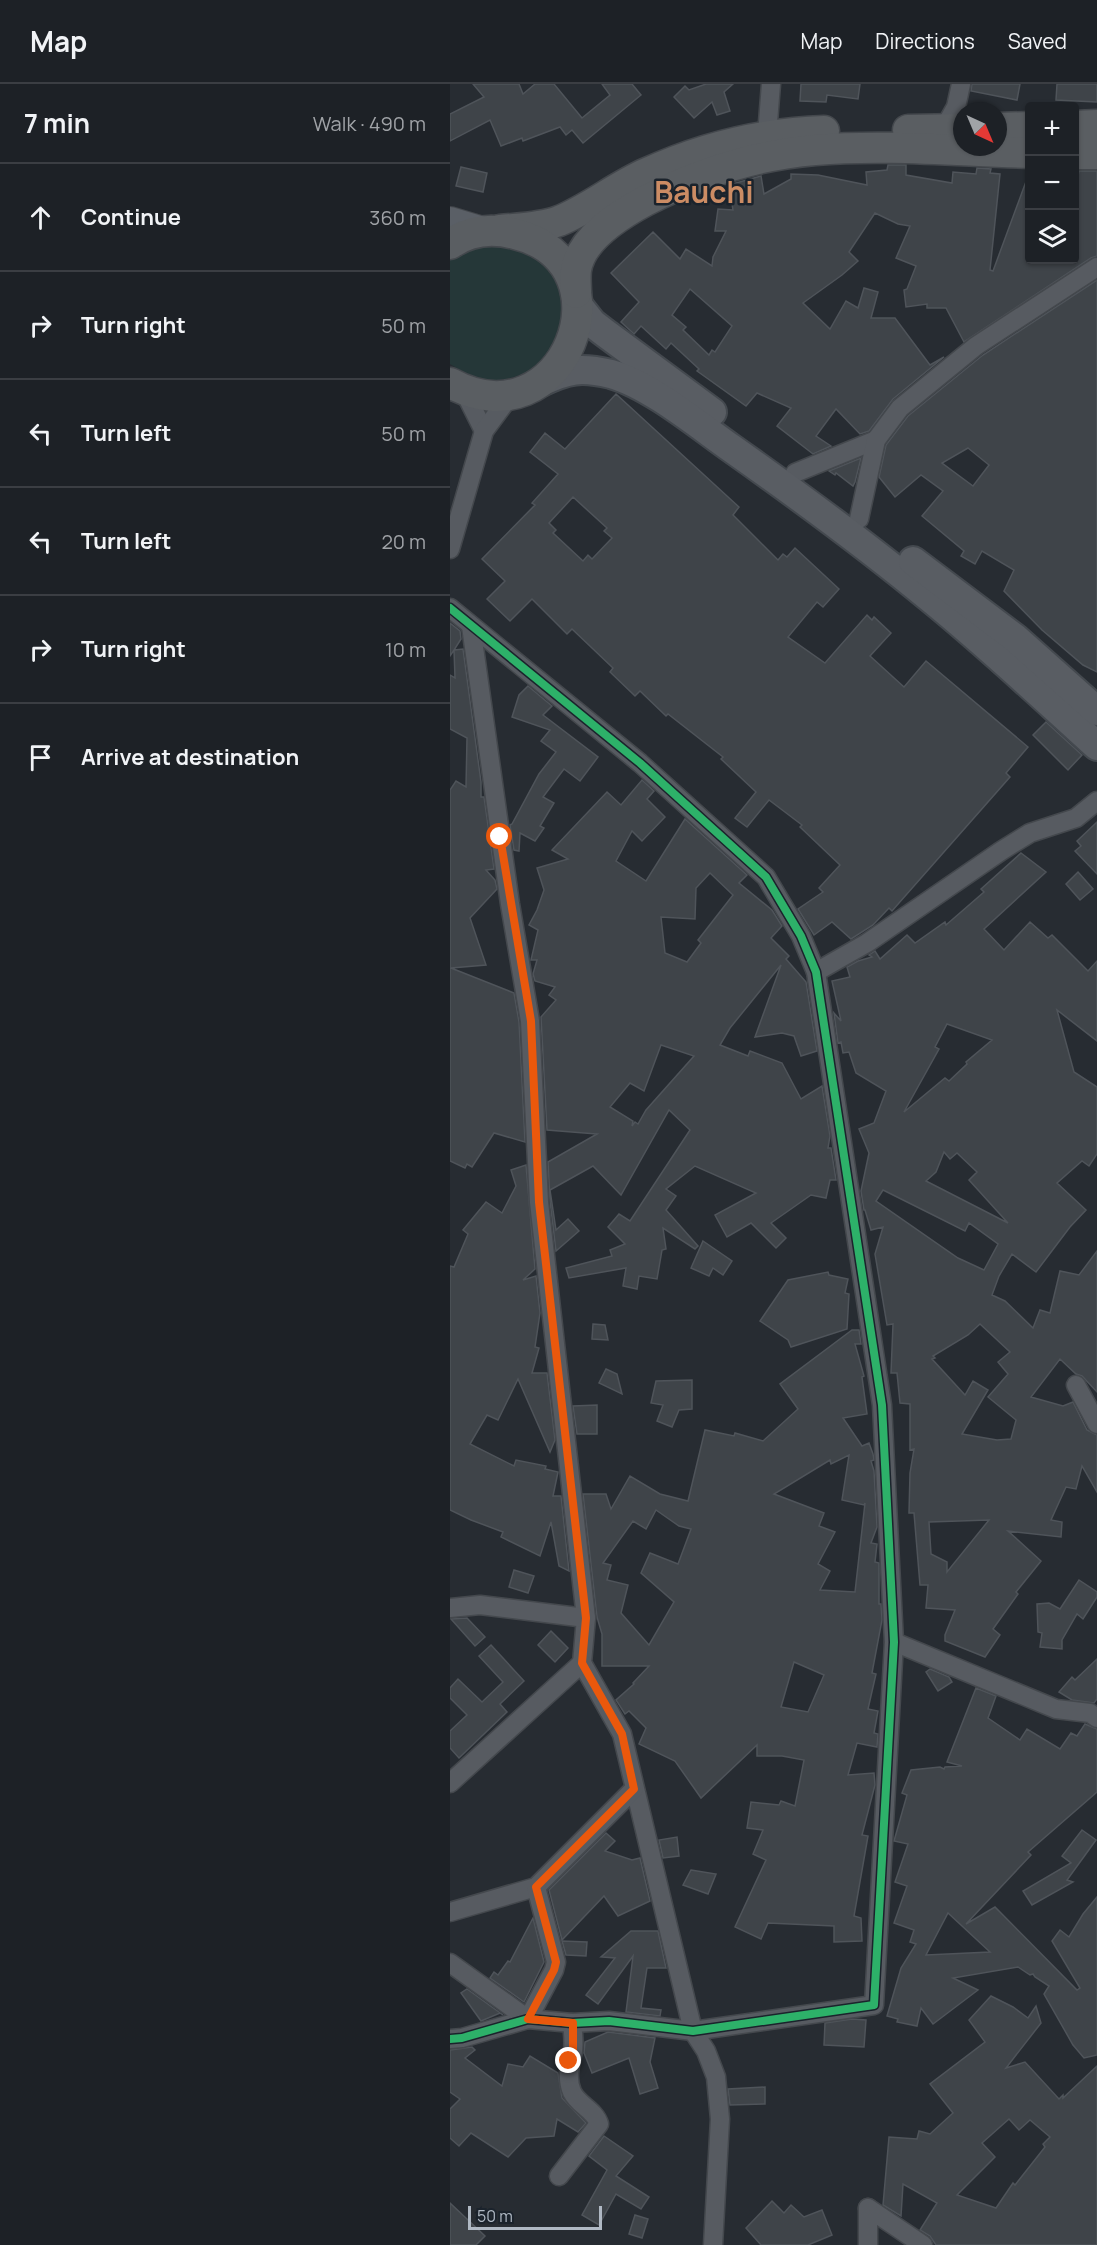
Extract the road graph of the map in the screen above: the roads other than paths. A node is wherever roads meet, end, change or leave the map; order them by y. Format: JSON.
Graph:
{"nodes":[{"id":1,"x":771,"y":84,"type":"edge"},
{"id":2,"x":961,"y":84,"type":"edge"},
{"id":3,"x":1097,"y":125,"type":"edge"},
{"id":4,"x":1079,"y":126,"type":"edge"},
{"id":5,"x":1025,"y":127,"type":"edge"},
{"id":6,"x":1007,"y":128,"type":"edge"},
{"id":7,"x":952,"y":130,"type":"edge"},
{"id":8,"x":772,"y":146,"type":"junction"},
{"id":9,"x":1025,"y":153,"type":"edge"},
{"id":10,"x":1079,"y":154,"type":"edge"},
{"id":11,"x":1097,"y":154,"type":"edge"},
{"id":12,"x":450,"y":220,"type":"edge"},
{"id":13,"x":492,"y":230,"type":"junction"},
{"id":14,"x":450,"y":244,"type":"edge"},
{"id":15,"x":1097,"y":267,"type":"edge"},
{"id":16,"x":577,"y":298,"type":"junction"},
{"id":17,"x":457,"y":387,"type":"edge"},
{"id":18,"x":529,"y":387,"type":"junction"},
{"id":19,"x":484,"y":431,"type":"junction"},
{"id":20,"x":876,"y":440,"type":"junction"},
{"id":21,"x":795,"y":473,"type":"junction"},
{"id":22,"x":859,"y":519,"type":"junction"},
{"id":23,"x":450,"y":549,"type":"edge"},
{"id":24,"x":450,"y":608,"type":"edge"},
{"id":25,"x":471,"y":626,"type":"junction"},
{"id":26,"x":1097,"y":711,"type":"edge"},
{"id":27,"x":1097,"y":746,"type":"edge"},
{"id":28,"x":1097,"y":801,"type":"edge"},
{"id":29,"x":816,"y":972,"type":"junction"},
{"id":30,"x":1076,"y":1385,"type":"dead end"},
{"id":31,"x":1097,"y":1424,"type":"edge"},
{"id":32,"x":450,"y":1608,"type":"edge"},
{"id":33,"x":586,"y":1618,"type":"junction"},
{"id":34,"x":894,"y":1642,"type":"junction"},
{"id":35,"x":582,"y":1663,"type":"junction"},
{"id":36,"x":1097,"y":1718,"type":"edge"},
{"id":37,"x":450,"y":1783,"type":"edge"},
{"id":38,"x":634,"y":1789,"type":"junction"},
{"id":39,"x":536,"y":1887,"type":"junction"},
{"id":40,"x":450,"y":1912,"type":"edge"},
{"id":41,"x":450,"y":1963,"type":"edge"},
{"id":42,"x":528,"y":2019,"type":"junction"},
{"id":43,"x":573,"y":2023,"type":"junction"},
{"id":44,"x":693,"y":2031,"type":"junction"},
{"id":45,"x":450,"y":2038,"type":"edge"},
{"id":46,"x":559,"y":2176,"type":"dead end"},
{"id":47,"x":713,"y":2245,"type":"edge"},
{"id":48,"x":868,"y":2245,"type":"edge"},
{"id":49,"x":923,"y":2245,"type":"edge"}],
"edges":[{"from":1,"to":8,"type":"street"},
{"from":2,"to":7,"type":"street"},
{"from":3,"to":4,"type":"highway"},
{"from":5,"to":6,"type":"highway"},
{"from":7,"to":8,"type":"highway"},
{"from":8,"to":9,"type":"highway"},
{"from":8,"to":13,"type":"highway"},
{"from":8,"to":16,"type":"highway"},
{"from":10,"to":11,"type":"highway"},
{"from":12,"to":13,"type":"main road"},
{"from":13,"to":14,"type":"highway"},
{"from":13,"to":16,"type":"highway"},
{"from":15,"to":20,"type":"street"},
{"from":16,"to":18,"type":"highway"},
{"from":16,"to":21,"type":"main road"},
{"from":17,"to":18,"type":"highway"},
{"from":17,"to":19,"type":"street"},
{"from":18,"to":19,"type":"street"},
{"from":18,"to":27,"type":"main road"},
{"from":19,"to":23,"type":"street"},
{"from":20,"to":21,"type":"street"},
{"from":20,"to":22,"type":"street"},
{"from":21,"to":22,"type":"main road"},
{"from":22,"to":26,"type":"main road"},
{"from":24,"to":25,"type":"street"},
{"from":25,"to":29,"type":"street"},
{"from":25,"to":33,"type":"street"},
{"from":28,"to":29,"type":"street"},
{"from":29,"to":34,"type":"street"},
{"from":30,"to":31,"type":"street"},
{"from":32,"to":33,"type":"street"},
{"from":33,"to":35,"type":"street"},
{"from":34,"to":36,"type":"street"},
{"from":34,"to":44,"type":"street"},
{"from":35,"to":37,"type":"street"},
{"from":35,"to":38,"type":"street"},
{"from":38,"to":39,"type":"street"},
{"from":38,"to":44,"type":"street"},
{"from":39,"to":40,"type":"street"},
{"from":39,"to":42,"type":"street"},
{"from":41,"to":42,"type":"street"},
{"from":42,"to":43,"type":"street"},
{"from":42,"to":45,"type":"street"},
{"from":43,"to":44,"type":"street"},
{"from":43,"to":46,"type":"street"},
{"from":44,"to":47,"type":"street"},
{"from":48,"to":49,"type":"street"}]}
